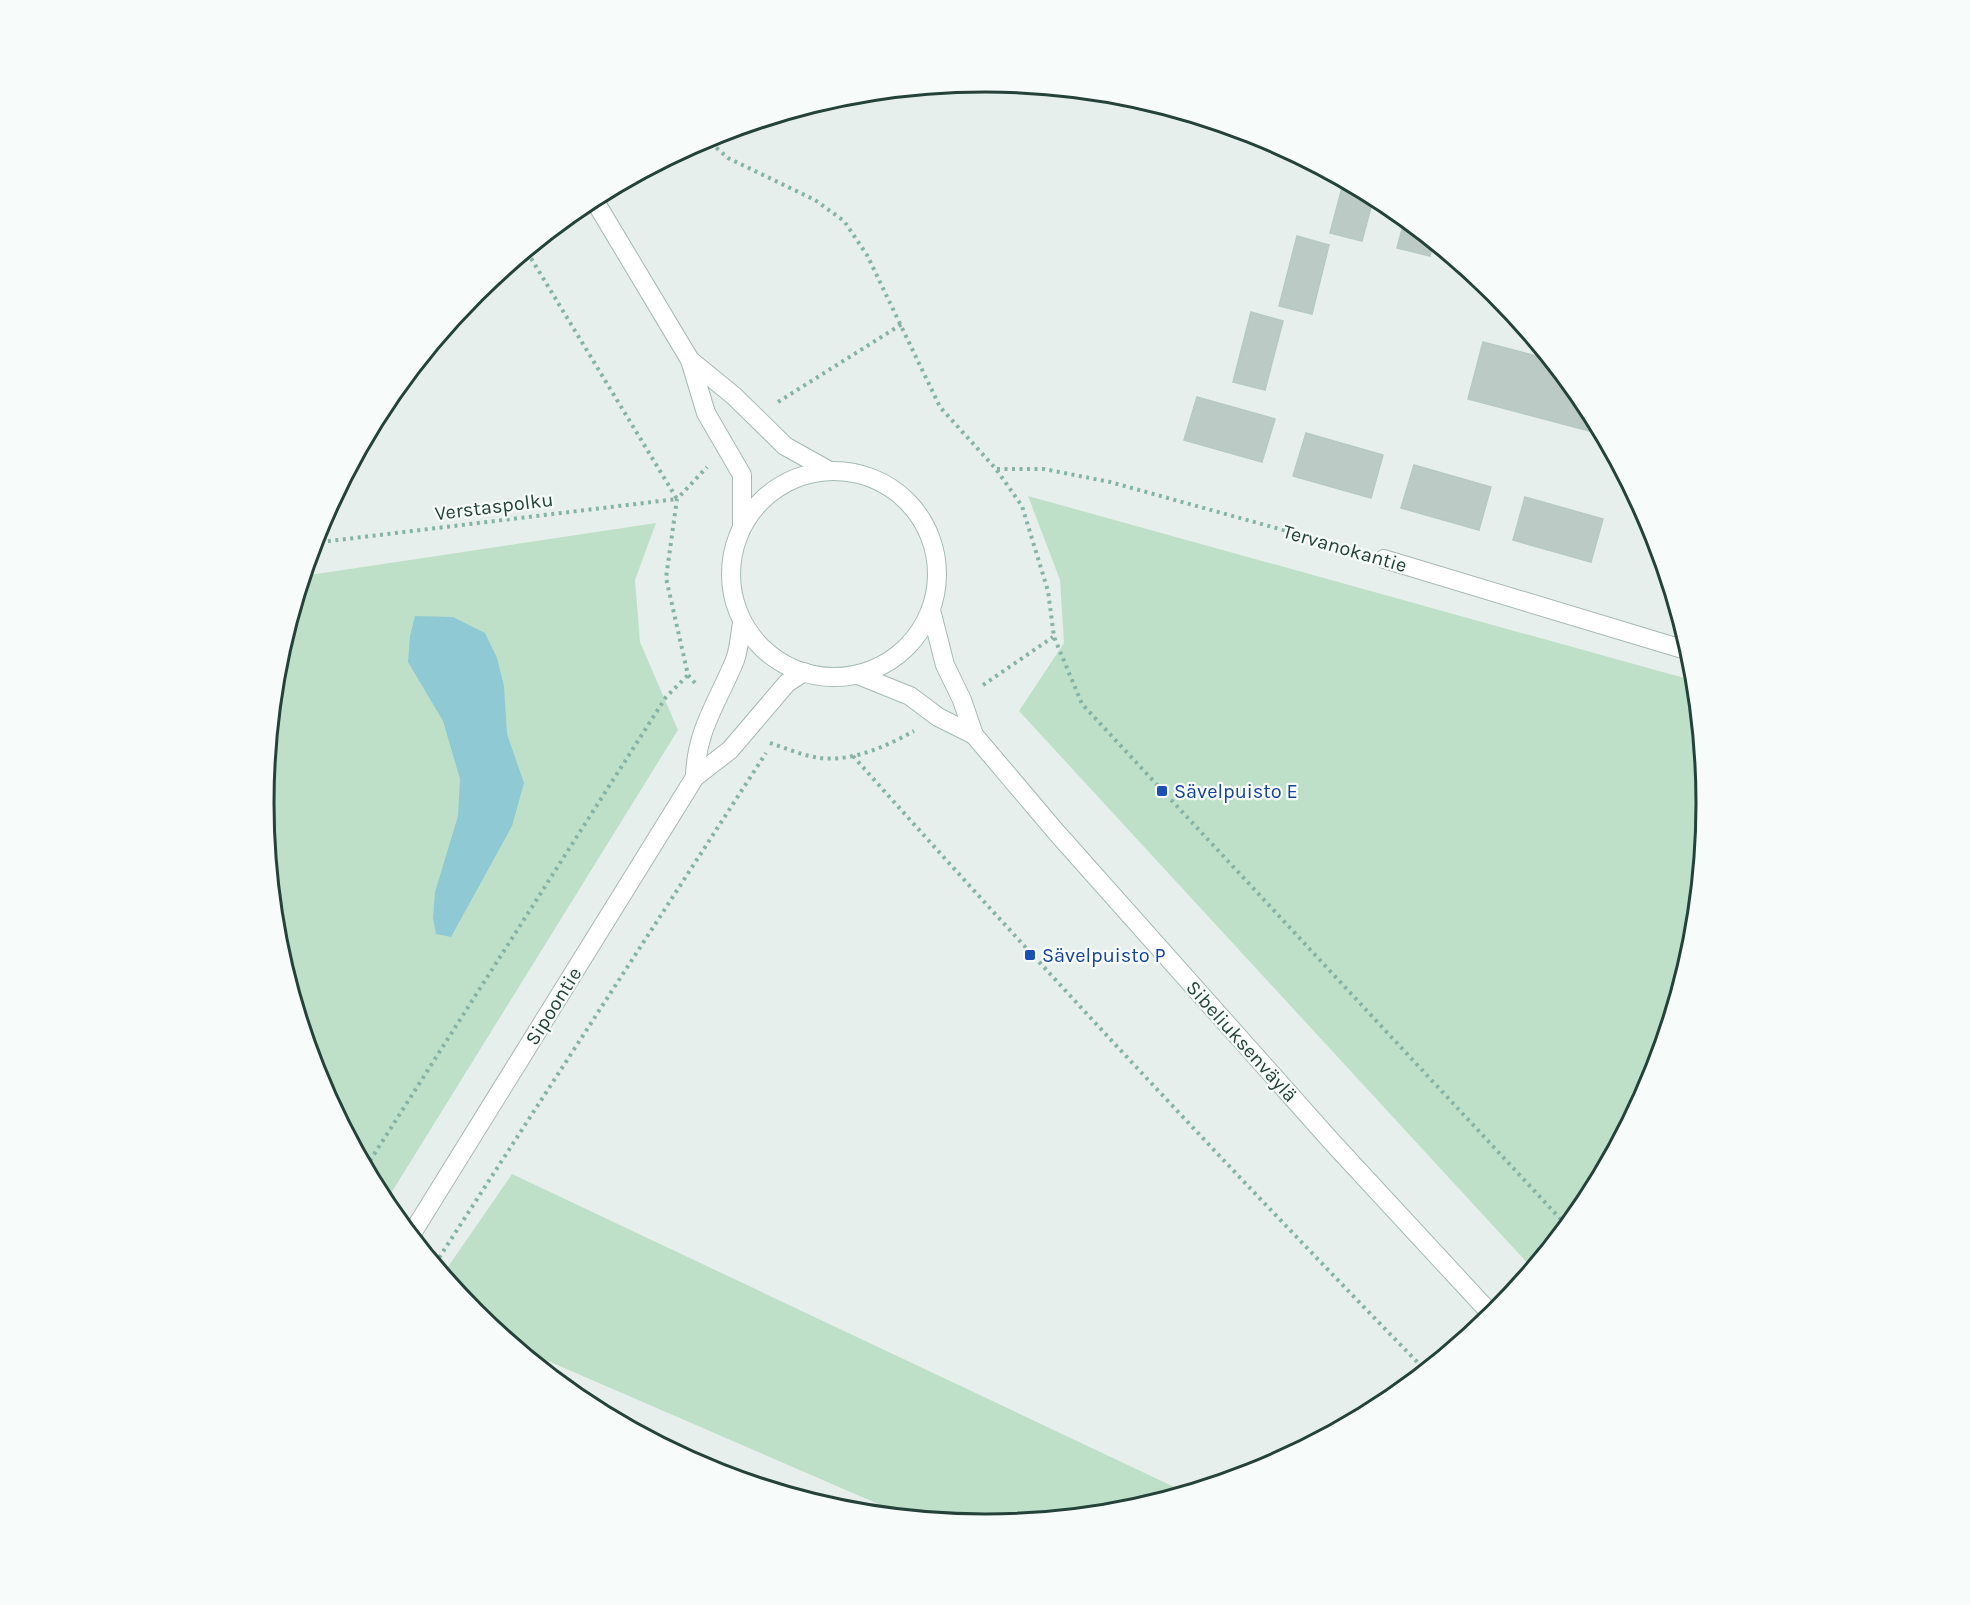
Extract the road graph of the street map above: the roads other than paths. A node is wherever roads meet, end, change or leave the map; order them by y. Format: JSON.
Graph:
{"nodes":[{"id":1,"x":598,"y":206,"type":"edge"},
{"id":2,"x":690,"y":360,"type":"junction"},
{"id":3,"x":828,"y":470,"type":"junction"},
{"id":4,"x":742,"y":524,"type":"junction"},
{"id":5,"x":1384,"y":558,"type":"road end"},
{"id":6,"x":931,"y":610,"type":"junction"},
{"id":7,"x":742,"y":623,"type":"junction"},
{"id":8,"x":1678,"y":648,"type":"edge"},
{"id":9,"x":804,"y":672,"type":"junction"},
{"id":10,"x":858,"y":675,"type":"junction"},
{"id":11,"x":974,"y":735,"type":"junction"},
{"id":12,"x":694,"y":777,"type":"junction"},
{"id":13,"x":416,"y":1228,"type":"edge"},
{"id":14,"x":1485,"y":1308,"type":"edge"}],
"edges":[{"from":1,"to":2,"type":"main road"},
{"from":2,"to":3,"type":"main road"},
{"from":2,"to":4,"type":"main road"},
{"from":3,"to":4,"type":"main road"},
{"from":3,"to":6,"type":"main road"},
{"from":4,"to":7,"type":"main road"},
{"from":5,"to":8,"type":"main road","name":"Tervanokantie"},
{"from":6,"to":10,"type":"main road"},
{"from":6,"to":11,"type":"main road","name":"Sibeliuksenväylä"},
{"from":7,"to":9,"type":"main road"},
{"from":7,"to":12,"type":"main road","name":"Sipoontie"},
{"from":9,"to":10,"type":"main road"},
{"from":9,"to":12,"type":"main road","name":"Sipoontie"},
{"from":10,"to":11,"type":"main road","name":"Sibeliuksenväylä"},
{"from":11,"to":14,"type":"main road","name":"Sibeliuksenväylä"},
{"from":12,"to":13,"type":"main road","name":"Sipoontie"}]}
